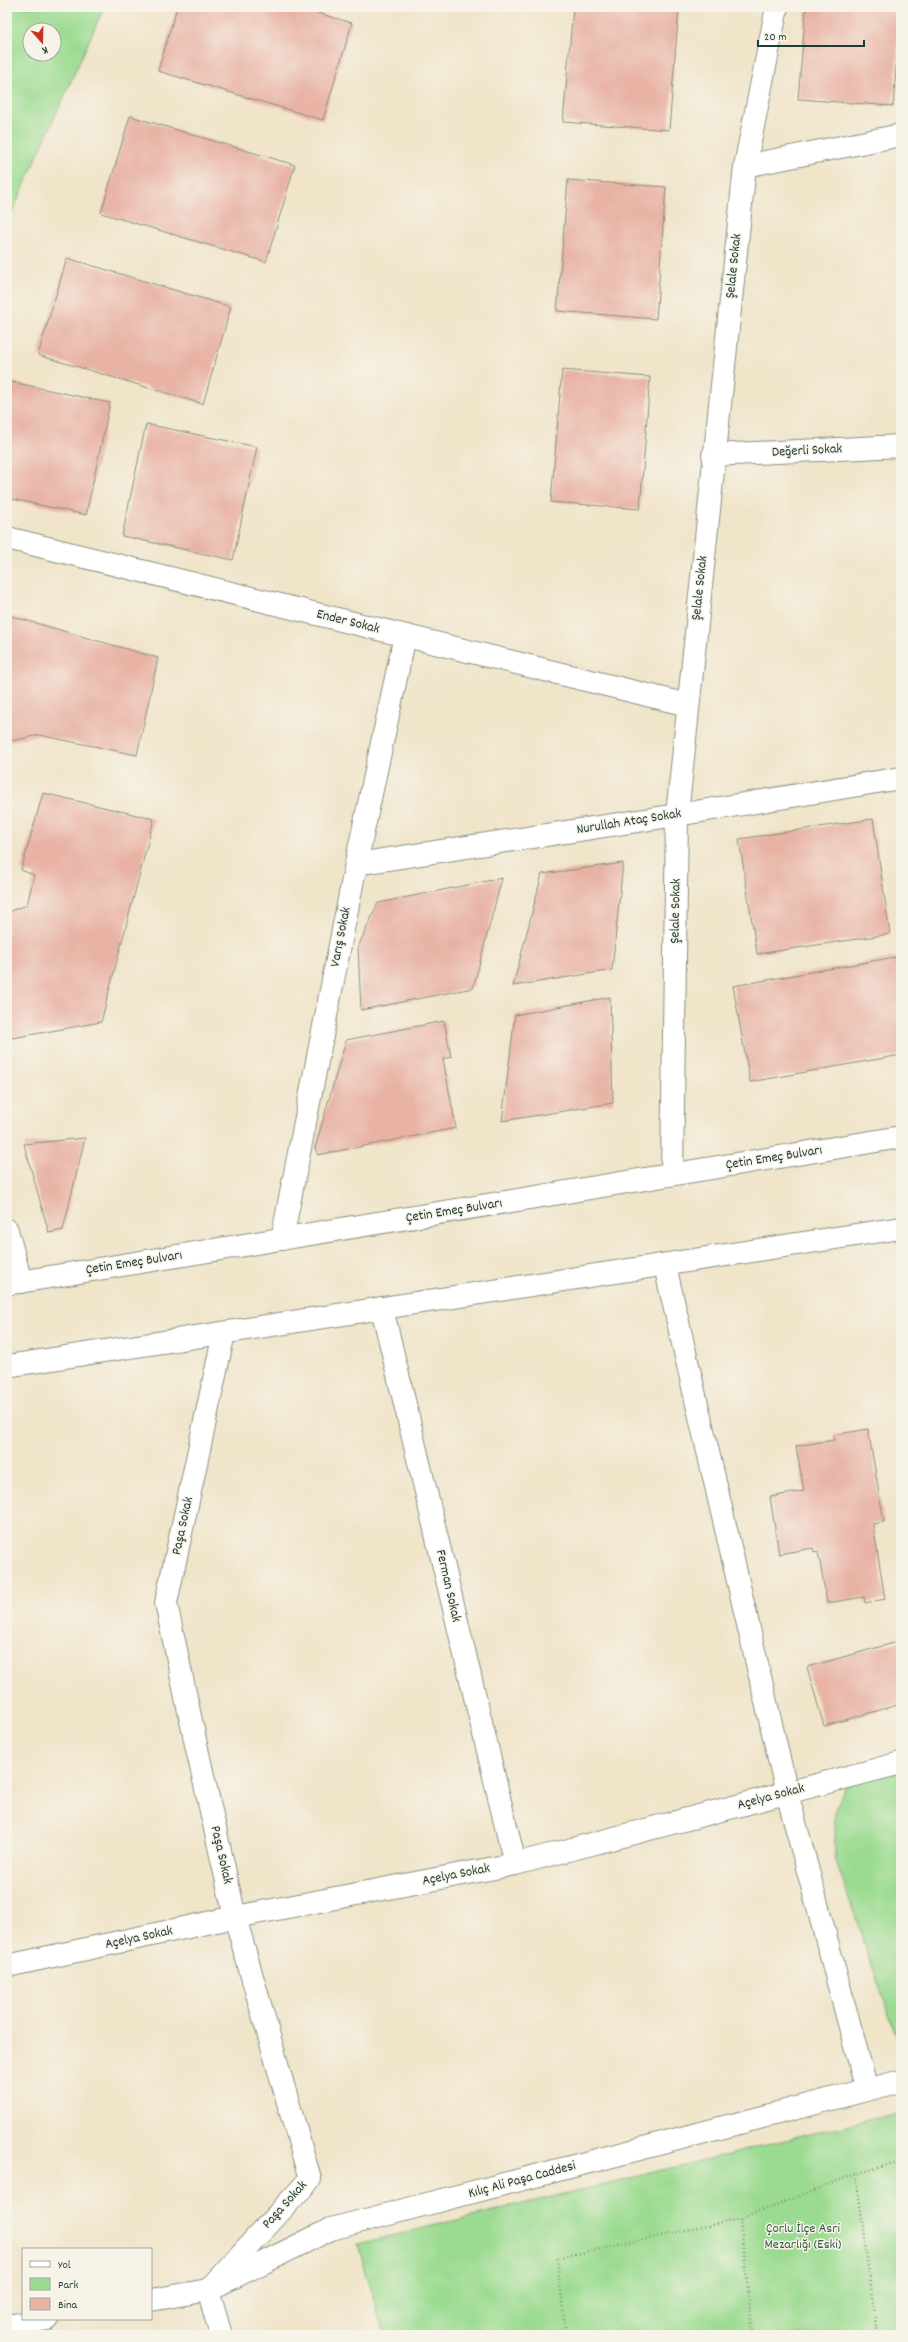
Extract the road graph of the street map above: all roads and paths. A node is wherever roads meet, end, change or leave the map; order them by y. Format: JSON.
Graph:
{"nodes":[{"id":1,"x":778,"y":7,"type":"edge"},
{"id":2,"x":901,"y":135,"type":"edge"},
{"id":3,"x":744,"y":166,"type":"junction"},
{"id":4,"x":901,"y":446,"type":"edge"},
{"id":5,"x":713,"y":456,"type":"junction"},
{"id":6,"x":7,"y":538,"type":"edge"},
{"id":7,"x":405,"y":636,"type":"junction"},
{"id":8,"x":688,"y":705,"type":"junction"},
{"id":9,"x":901,"y":778,"type":"edge"},
{"id":10,"x":677,"y":815,"type":"junction"},
{"id":11,"x":356,"y":864,"type":"junction"},
{"id":12,"x":901,"y":1137,"type":"edge"},
{"id":13,"x":672,"y":1174,"type":"junction"},
{"id":14,"x":901,"y":1228,"type":"edge"},
{"id":15,"x":7,"y":1230,"type":"edge"},
{"id":16,"x":282,"y":1239,"type":"junction"},
{"id":17,"x":665,"y":1266,"type":"junction"},
{"id":18,"x":14,"y":1283,"type":"edge"},
{"id":19,"x":382,"y":1308,"type":"junction"},
{"id":20,"x":224,"y":1333,"type":"junction"},
{"id":21,"x":7,"y":1366,"type":"edge"},
{"id":22,"x":901,"y":1763,"type":"edge"},
{"id":23,"x":787,"y":1793,"type":"junction"},
{"id":24,"x":515,"y":1864,"type":"junction"},
{"id":25,"x":235,"y":1917,"type":"junction"},
{"id":26,"x":7,"y":1966,"type":"edge"},
{"id":27,"x":901,"y":2081,"type":"edge"},
{"id":28,"x":867,"y":2090,"type":"junction"},
{"id":29,"x":901,"y":2161,"type":"edge"},
{"id":30,"x":856,"y":2174,"type":"junction"},
{"id":31,"x":740,"y":2219,"type":"junction"},
{"id":32,"x":208,"y":2290,"type":"junction"},
{"id":33,"x":152,"y":2300,"type":"edge"},
{"id":34,"x":42,"y":2320,"type":"edge"},
{"id":35,"x":7,"y":2326,"type":"edge"},
{"id":36,"x":221,"y":2335,"type":"edge"},
{"id":37,"x":566,"y":2335,"type":"edge"},
{"id":38,"x":753,"y":2335,"type":"edge"},
{"id":39,"x":877,"y":2335,"type":"edge"}],
"edges":[{"from":1,"to":3,"type":"street","name":"Şelale Sokak"},
{"from":2,"to":3,"type":"street"},
{"from":3,"to":5,"type":"street","name":"Şelale Sokak"},
{"from":4,"to":5,"type":"street","name":"Değerli Sokak"},
{"from":5,"to":8,"type":"street","name":"Şelale Sokak"},
{"from":6,"to":7,"type":"street","name":"Ender Sokak"},
{"from":7,"to":8,"type":"street","name":"Ender Sokak"},
{"from":7,"to":11,"type":"street","name":"Varış Sokak"},
{"from":8,"to":10,"type":"street","name":"Şelale Sokak"},
{"from":9,"to":10,"type":"street","name":"Nurullah Ataç Sokak"},
{"from":10,"to":11,"type":"street","name":"Nurullah Ataç Sokak"},
{"from":10,"to":13,"type":"street","name":"Şelale Sokak"},
{"from":11,"to":16,"type":"street","name":"Varış Sokak"},
{"from":12,"to":13,"type":"street","name":"Çetin Emeç Bulvarı"},
{"from":13,"to":16,"type":"street","name":"Çetin Emeç Bulvarı"},
{"from":14,"to":17,"type":"street"},
{"from":15,"to":18,"type":"street"},
{"from":16,"to":18,"type":"street","name":"Çetin Emeç Bulvarı"},
{"from":17,"to":19,"type":"street"},
{"from":17,"to":23,"type":"street"},
{"from":19,"to":20,"type":"street"},
{"from":19,"to":24,"type":"street","name":"Ferman Sokak"},
{"from":20,"to":21,"type":"street"},
{"from":20,"to":25,"type":"street","name":"Paşa Sokak"},
{"from":22,"to":23,"type":"street","name":"Açelya Sokak"},
{"from":23,"to":24,"type":"street","name":"Açelya Sokak"},
{"from":23,"to":28,"type":"street"},
{"from":24,"to":25,"type":"street","name":"Açelya Sokak"},
{"from":25,"to":26,"type":"street","name":"Açelya Sokak"},
{"from":25,"to":32,"type":"street","name":"Paşa Sokak"},
{"from":27,"to":28,"type":"street","name":"Kılıç Ali Paşa Caddesi"},
{"from":28,"to":32,"type":"street","name":"Kılıç Ali Paşa Caddesi"},
{"from":29,"to":30,"type":"path"},
{"from":30,"to":31,"type":"path"},
{"from":30,"to":39,"type":"path"},
{"from":31,"to":37,"type":"path"},
{"from":31,"to":38,"type":"path"},
{"from":32,"to":33,"type":"street","name":"Kılıç Ali Paşa Caddesi"},
{"from":32,"to":36,"type":"street"},
{"from":34,"to":35,"type":"street"}]}
